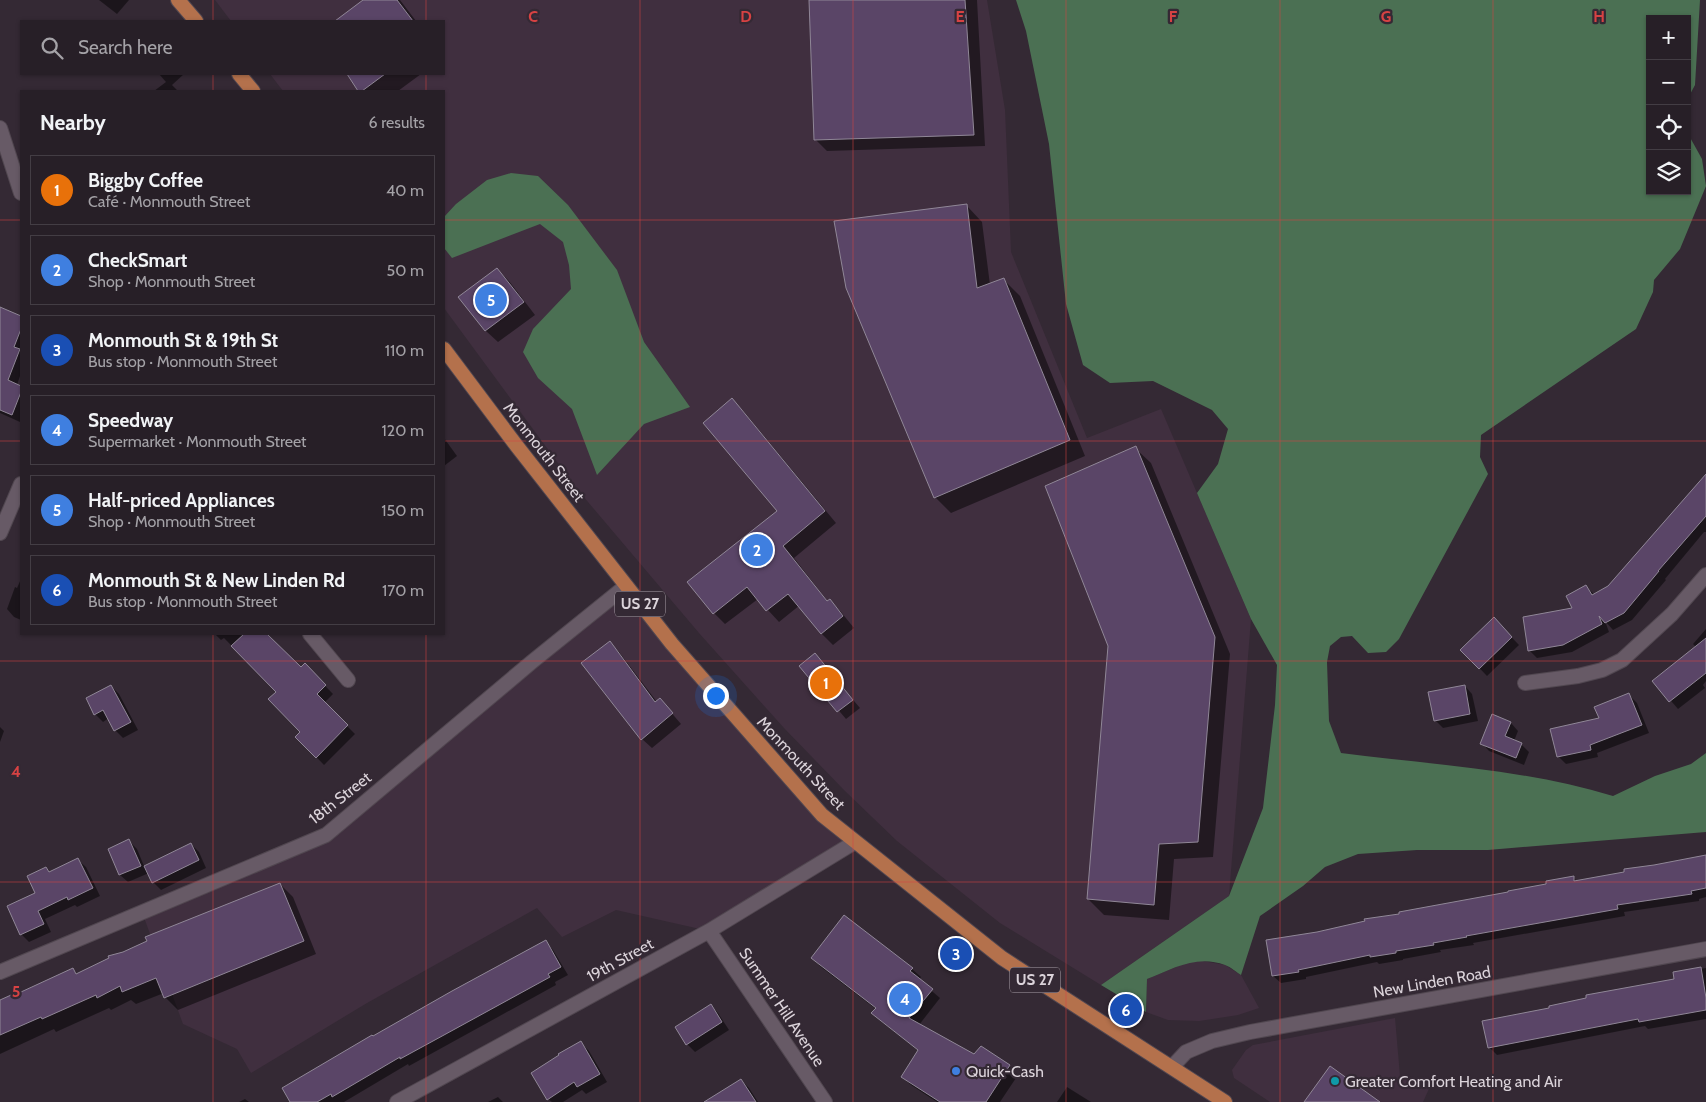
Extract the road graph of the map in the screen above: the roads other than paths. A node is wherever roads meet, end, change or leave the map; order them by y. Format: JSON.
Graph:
{"nodes":[{"id":1,"x":178,"y":0,"type":"edge"},
{"id":2,"x":195,"y":20,"type":"edge"},
{"id":3,"x":240,"y":75,"type":"edge"},
{"id":4,"x":252,"y":90,"type":"edge"},
{"id":5,"x":0,"y":128,"type":"edge"},
{"id":6,"x":20,"y":190,"type":"edge"},
{"id":7,"x":445,"y":350,"type":"edge"},
{"id":8,"x":20,"y":486,"type":"edge"},
{"id":9,"x":0,"y":533,"type":"edge"},
{"id":10,"x":1706,"y":575,"type":"edge"},
{"id":11,"x":626,"y":586,"type":"junction"},
{"id":12,"x":311,"y":635,"type":"edge"},
{"id":13,"x":348,"y":680,"type":"dead end"},
{"id":14,"x":1525,"y":683,"type":"dead end"},
{"id":15,"x":856,"y":842,"type":"junction"},
{"id":16,"x":709,"y":931,"type":"junction"},
{"id":17,"x":1706,"y":949,"type":"edge"},
{"id":18,"x":0,"y":972,"type":"edge"},
{"id":19,"x":1172,"y":1067,"type":"junction"},
{"id":20,"x":397,"y":1102,"type":"edge"},
{"id":21,"x":825,"y":1102,"type":"edge"},
{"id":22,"x":1225,"y":1102,"type":"edge"}],
"edges":[{"from":1,"to":2,"type":"main road"},
{"from":3,"to":4,"type":"main road"},
{"from":5,"to":6,"type":"street"},
{"from":7,"to":11,"type":"main road","name":"Monmouth Street","number":"US 27"},
{"from":8,"to":9,"type":"street"},
{"from":10,"to":14,"type":"street"},
{"from":11,"to":15,"type":"main road","name":"Monmouth Street","number":"US 27"},
{"from":11,"to":18,"type":"street","name":"18th Street"},
{"from":12,"to":13,"type":"street"},
{"from":15,"to":16,"type":"street","name":"19th Street"},
{"from":15,"to":19,"type":"main road","name":"Monmouth Street","number":"US 27"},
{"from":16,"to":20,"type":"street","name":"19th Street"},
{"from":16,"to":21,"type":"street","name":"Summer Hill Avenue"},
{"from":17,"to":19,"type":"street","name":"New Linden Road"},
{"from":19,"to":22,"type":"main road","name":"Monmouth Street","number":"US 27"}]}
